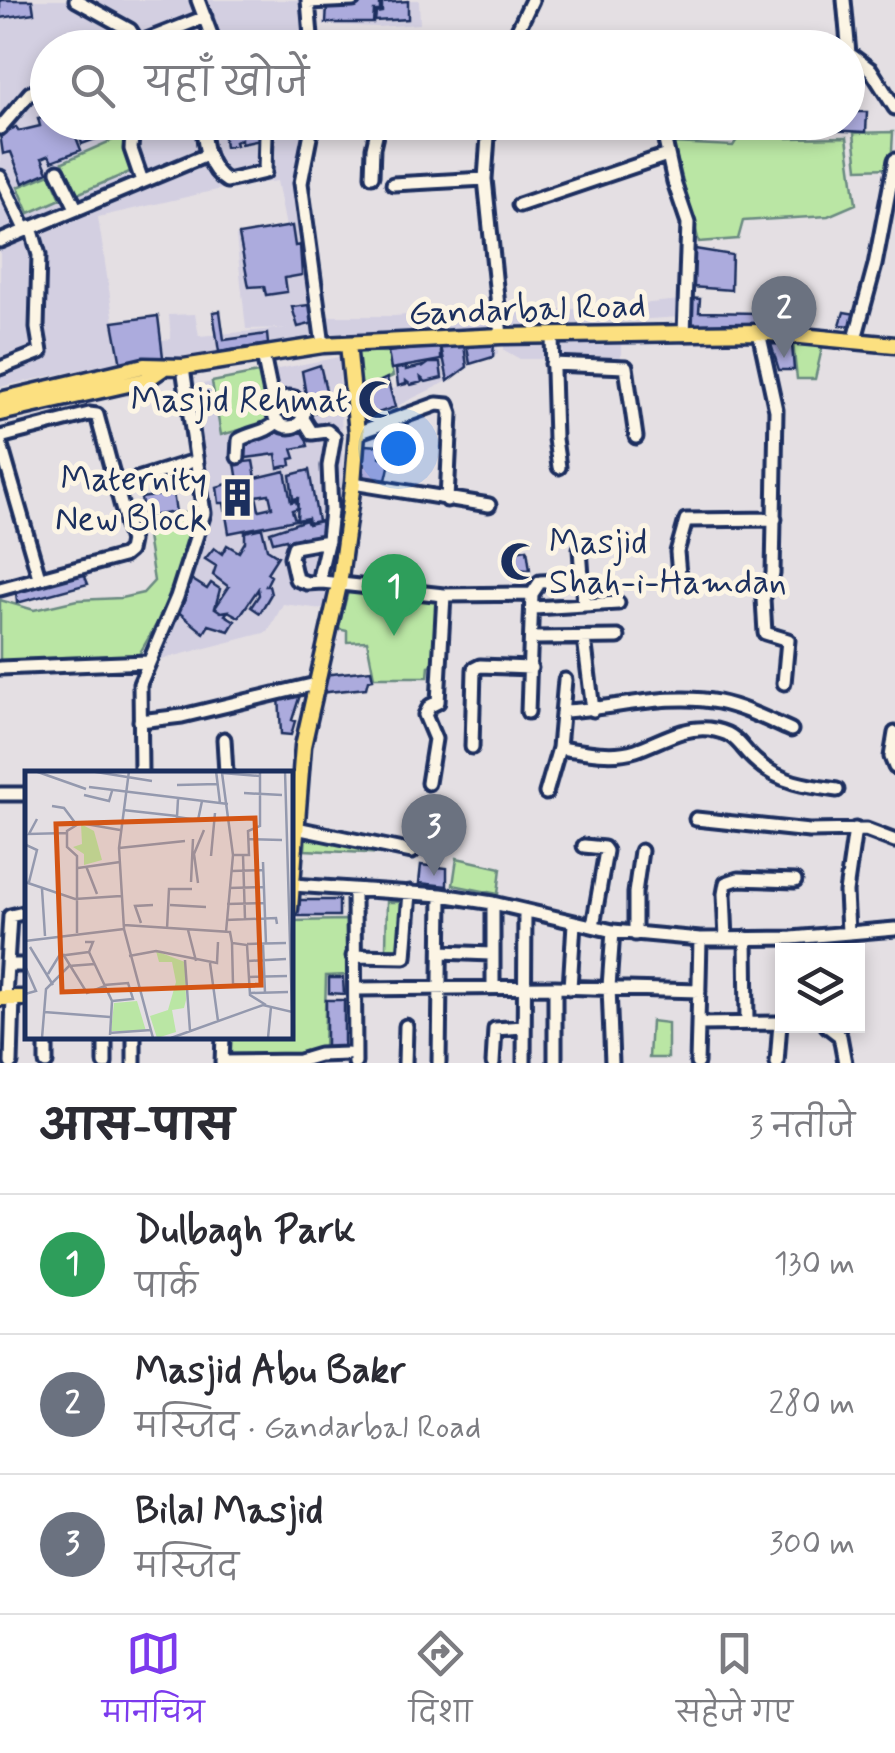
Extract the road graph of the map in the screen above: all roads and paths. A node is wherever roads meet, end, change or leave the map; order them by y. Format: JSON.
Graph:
{"nodes":[{"id":1,"x":76,"y":0,"type":"edge"},
{"id":2,"x":198,"y":0,"type":"edge"},
{"id":3,"x":353,"y":0,"type":"edge"},
{"id":4,"x":532,"y":0,"type":"edge"},
{"id":5,"x":844,"y":0,"type":"edge"},
{"id":6,"x":308,"y":1,"type":"edge"},
{"id":7,"x":205,"y":16,"type":"junction"},
{"id":8,"x":126,"y":30,"type":"edge"},
{"id":9,"x":175,"y":30,"type":"edge"},
{"id":10,"x":210,"y":30,"type":"edge"},
{"id":11,"x":310,"y":30,"type":"edge"},
{"id":12,"x":518,"y":30,"type":"edge"},
{"id":13,"x":846,"y":30,"type":"edge"},
{"id":14,"x":865,"y":66,"type":"edge"},
{"id":15,"x":30,"y":93,"type":"edge"},
{"id":16,"x":895,"y":108,"type":"edge"},
{"id":17,"x":0,"y":128,"type":"edge"},
{"id":18,"x":132,"y":140,"type":"edge"},
{"id":19,"x":204,"y":140,"type":"edge"},
{"id":20,"x":266,"y":140,"type":"edge"},
{"id":21,"x":309,"y":140,"type":"edge"},
{"id":22,"x":377,"y":140,"type":"edge"},
{"id":23,"x":488,"y":140,"type":"edge"},
{"id":24,"x":664,"y":140,"type":"edge"},
{"id":25,"x":207,"y":155,"type":"junction"},
{"id":26,"x":667,"y":155,"type":"junction"},
{"id":27,"x":895,"y":160,"type":"edge"},
{"id":28,"x":58,"y":171,"type":"dead end"},
{"id":29,"x":372,"y":176,"type":"dead end"},
{"id":30,"x":0,"y":177,"type":"edge"},
{"id":31,"x":486,"y":179,"type":"junction"},
{"id":32,"x":142,"y":180,"type":"junction"},
{"id":33,"x":393,"y":184,"type":"dead end"},
{"id":34,"x":518,"y":205,"type":"dead end"},
{"id":35,"x":76,"y":208,"type":"junction"},
{"id":36,"x":28,"y":228,"type":"junction"},
{"id":37,"x":0,"y":240,"type":"edge"},
{"id":38,"x":759,"y":332,"type":"junction"},
{"id":39,"x":684,"y":334,"type":"junction"},
{"id":40,"x":501,"y":336,"type":"junction"},
{"id":41,"x":552,"y":338,"type":"junction"},
{"id":42,"x":855,"y":339,"type":"junction"},
{"id":43,"x":348,"y":344,"type":"junction"},
{"id":44,"x":323,"y":345,"type":"junction"},
{"id":45,"x":895,"y":345,"type":"edge"},
{"id":46,"x":263,"y":354,"type":"junction"},
{"id":47,"x":552,"y":364,"type":"junction"},
{"id":48,"x":183,"y":367,"type":"junction"},
{"id":49,"x":0,"y":368,"type":"edge"},
{"id":50,"x":162,"y":369,"type":"junction"},
{"id":51,"x":0,"y":400,"type":"edge"},
{"id":52,"x":274,"y":408,"type":"junction"},
{"id":53,"x":0,"y":413,"type":"edge"},
{"id":54,"x":302,"y":417,"type":"junction"},
{"id":55,"x":278,"y":422,"type":"junction"},
{"id":56,"x":357,"y":433,"type":"junction"},
{"id":57,"x":636,"y":437,"type":"dead end"},
{"id":58,"x":0,"y":440,"type":"edge"},
{"id":59,"x":238,"y":458,"type":"dead end"},
{"id":60,"x":188,"y":463,"type":"dead end"},
{"id":61,"x":559,"y":468,"type":"dead end"},
{"id":62,"x":353,"y":483,"type":"junction"},
{"id":63,"x":118,"y":485,"type":"junction"},
{"id":64,"x":447,"y":500,"type":"junction"},
{"id":65,"x":489,"y":505,"type":"dead end"},
{"id":66,"x":775,"y":518,"type":"junction"},
{"id":67,"x":328,"y":541,"type":"junction"},
{"id":68,"x":580,"y":549,"type":"dead end"},
{"id":69,"x":679,"y":575,"type":"dead end"},
{"id":70,"x":39,"y":577,"type":"junction"},
{"id":71,"x":582,"y":580,"type":"junction"},
{"id":72,"x":322,"y":582,"type":"junction"},
{"id":73,"x":340,"y":585,"type":"junction"},
{"id":74,"x":0,"y":588,"type":"edge"},
{"id":75,"x":444,"y":594,"type":"junction"},
{"id":76,"x":532,"y":594,"type":"junction"},
{"id":77,"x":618,"y":603,"type":"dead end"},
{"id":78,"x":584,"y":605,"type":"junction"},
{"id":79,"x":534,"y":608,"type":"junction"},
{"id":80,"x":533,"y":638,"type":"junction"},
{"id":81,"x":584,"y":638,"type":"junction"},
{"id":82,"x":618,"y":638,"type":"dead end"},
{"id":83,"x":147,"y":662,"type":"junction"},
{"id":84,"x":0,"y":668,"type":"edge"},
{"id":85,"x":531,"y":668,"type":"junction"},
{"id":86,"x":564,"y":680,"type":"dead end"},
{"id":87,"x":316,"y":684,"type":"junction"},
{"id":88,"x":784,"y":684,"type":"dead end"},
{"id":89,"x":593,"y":710,"type":"junction"},
{"id":90,"x":564,"y":711,"type":"junction"},
{"id":91,"x":528,"y":712,"type":"dead end"},
{"id":92,"x":140,"y":721,"type":"junction"},
{"id":93,"x":791,"y":730,"type":"dead end"},
{"id":94,"x":895,"y":734,"type":"edge"},
{"id":95,"x":224,"y":739,"type":"dead end"},
{"id":96,"x":472,"y":747,"type":"dead end"},
{"id":97,"x":559,"y":748,"type":"junction"},
{"id":98,"x":895,"y":767,"type":"edge"},
{"id":99,"x":141,"y":771,"type":"edge"},
{"id":100,"x":226,"y":771,"type":"edge"},
{"id":101,"x":428,"y":783,"type":"dead end"},
{"id":102,"x":837,"y":790,"type":"dead end"},
{"id":103,"x":546,"y":793,"type":"dead end"},
{"id":104,"x":696,"y":818,"type":"dead end"},
{"id":105,"x":296,"y":828,"type":"junction"},
{"id":106,"x":856,"y":829,"type":"junction"},
{"id":107,"x":895,"y":841,"type":"edge"},
{"id":108,"x":584,"y":846,"type":"dead end"},
{"id":109,"x":641,"y":851,"type":"dead end"},
{"id":110,"x":412,"y":852,"type":"dead end"},
{"id":111,"x":795,"y":881,"type":"dead end"},
{"id":112,"x":293,"y":886,"type":"junction"},
{"id":113,"x":354,"y":890,"type":"junction"},
{"id":114,"x":410,"y":892,"type":"junction"},
{"id":115,"x":292,"y":894,"type":"edge"},
{"id":116,"x":442,"y":895,"type":"junction"},
{"id":117,"x":493,"y":903,"type":"junction"},
{"id":118,"x":525,"y":911,"type":"junction"},
{"id":119,"x":25,"y":913,"type":"edge"},
{"id":120,"x":574,"y":923,"type":"junction"},
{"id":121,"x":593,"y":926,"type":"junction"},
{"id":122,"x":895,"y":928,"type":"edge"},
{"id":123,"x":613,"y":931,"type":"junction"},
{"id":124,"x":848,"y":932,"type":"junction"},
{"id":125,"x":635,"y":934,"type":"junction"},
{"id":126,"x":827,"y":936,"type":"junction"},
{"id":127,"x":746,"y":938,"type":"junction"},
{"id":128,"x":700,"y":939,"type":"junction"},
{"id":129,"x":726,"y":939,"type":"junction"},
{"id":130,"x":826,"y":943,"type":"edge"},
{"id":131,"x":441,"y":952,"type":"junction"},
{"id":132,"x":491,"y":954,"type":"junction"},
{"id":133,"x":353,"y":956,"type":"junction"},
{"id":134,"x":7,"y":965,"type":"junction"},
{"id":135,"x":25,"y":965,"type":"edge"},
{"id":136,"x":556,"y":986,"type":"junction"},
{"id":137,"x":493,"y":987,"type":"junction"},
{"id":138,"x":524,"y":987,"type":"junction"},
{"id":139,"x":609,"y":987,"type":"junction"},
{"id":140,"x":355,"y":988,"type":"junction"},
{"id":141,"x":438,"y":988,"type":"junction"},
{"id":142,"x":570,"y":988,"type":"junction"},
{"id":143,"x":699,"y":990,"type":"junction"},
{"id":144,"x":11,"y":998,"type":"edge"},
{"id":145,"x":748,"y":1022,"type":"junction"},
{"id":146,"x":775,"y":1023,"type":"edge"},
{"id":147,"x":698,"y":1024,"type":"junction"},
{"id":148,"x":406,"y":1026,"type":"dead end"},
{"id":149,"x":523,"y":1027,"type":"junction"},
{"id":150,"x":780,"y":1033,"type":"edge"},
{"id":151,"x":836,"y":1033,"type":"edge"},
{"id":152,"x":351,"y":1058,"type":"edge"},
{"id":153,"x":222,"y":1062,"type":"edge"},
{"id":154,"x":11,"y":1063,"type":"edge"},
{"id":155,"x":405,"y":1063,"type":"edge"},
{"id":156,"x":438,"y":1063,"type":"edge"},
{"id":157,"x":493,"y":1063,"type":"edge"},
{"id":158,"x":524,"y":1063,"type":"edge"},
{"id":159,"x":555,"y":1063,"type":"edge"},
{"id":160,"x":612,"y":1063,"type":"edge"},
{"id":161,"x":696,"y":1063,"type":"edge"},
{"id":162,"x":777,"y":1063,"type":"edge"},
{"id":163,"x":845,"y":1063,"type":"edge"}],
"edges":[{"from":1,"to":8,"type":"street"},
{"from":2,"to":7,"type":"street"},
{"from":3,"to":6,"type":"street"},
{"from":4,"to":12,"type":"street"},
{"from":5,"to":13,"type":"street"},
{"from":6,"to":11,"type":"street"},
{"from":7,"to":9,"type":"street"},
{"from":7,"to":10,"type":"street"},
{"from":14,"to":16,"type":"street"},
{"from":15,"to":17,"type":"street"},
{"from":18,"to":32,"type":"street"},
{"from":19,"to":25,"type":"street"},
{"from":20,"to":25,"type":"street"},
{"from":21,"to":44,"type":"street"},
{"from":22,"to":29,"type":"street"},
{"from":23,"to":31,"type":"street"},
{"from":24,"to":26,"type":"street"},
{"from":25,"to":32,"type":"street"},
{"from":26,"to":34,"type":"street"},
{"from":26,"to":39,"type":"street"},
{"from":27,"to":42,"type":"street"},
{"from":28,"to":35,"type":"street"},
{"from":30,"to":36,"type":"street"},
{"from":31,"to":33,"type":"street"},
{"from":31,"to":40,"type":"street"},
{"from":32,"to":35,"type":"street"},
{"from":35,"to":36,"type":"street"},
{"from":36,"to":37,"type":"street"},
{"from":36,"to":49,"type":"street"},
{"from":38,"to":39,"type":"main road","name":"Gandarbal Road"},
{"from":38,"to":42,"type":"main road","name":"Gandarbal Road"},
{"from":38,"to":66,"type":"street"},
{"from":39,"to":41,"type":"main road","name":"Gandarbal Road"},
{"from":40,"to":41,"type":"main road","name":"Gandarbal Road"},
{"from":40,"to":43,"type":"main road","name":"Gandarbal Road"},
{"from":41,"to":47,"type":"street"},
{"from":42,"to":45,"type":"main road","name":"Gandarbal Road"},
{"from":43,"to":44,"type":"main road","name":"Gandarbal Road"},
{"from":43,"to":56,"type":"main road"},
{"from":44,"to":46,"type":"main road","name":"Gandarbal Road"},
{"from":46,"to":48,"type":"main road","name":"Gandarbal Road"},
{"from":46,"to":52,"type":"street"},
{"from":47,"to":57,"type":"street"},
{"from":47,"to":61,"type":"street"},
{"from":48,"to":50,"type":"main road","name":"Gandarbal Road"},
{"from":48,"to":83,"type":"street"},
{"from":50,"to":51,"type":"main road","name":"Gandarbal Road"},
{"from":50,"to":53,"type":"main road","name":"Gandarbal Road"},
{"from":52,"to":54,"type":"street"},
{"from":52,"to":55,"type":"street"},
{"from":54,"to":55,"type":"street"},
{"from":54,"to":67,"type":"street"},
{"from":55,"to":59,"type":"street"},
{"from":56,"to":62,"type":"main road"},
{"from":56,"to":64,"type":"street"},
{"from":58,"to":63,"type":"street"},
{"from":58,"to":70,"type":"street"},
{"from":60,"to":63,"type":"street"},
{"from":62,"to":64,"type":"street"},
{"from":62,"to":73,"type":"main road"},
{"from":63,"to":70,"type":"street"},
{"from":64,"to":65,"type":"street"},
{"from":66,"to":69,"type":"street"},
{"from":66,"to":88,"type":"street"},
{"from":67,"to":72,"type":"street"},
{"from":67,"to":72,"type":"street"},
{"from":68,"to":71,"type":"street"},
{"from":70,"to":74,"type":"street"},
{"from":71,"to":76,"type":"street"},
{"from":71,"to":78,"type":"street"},
{"from":72,"to":73,"type":"street"},
{"from":73,"to":75,"type":"street"},
{"from":73,"to":87,"type":"main road"},
{"from":75,"to":76,"type":"street"},
{"from":75,"to":101,"type":"street"},
{"from":76,"to":79,"type":"street"},
{"from":77,"to":78,"type":"street"},
{"from":78,"to":79,"type":"street"},
{"from":79,"to":80,"type":"street"},
{"from":80,"to":81,"type":"street"},
{"from":80,"to":85,"type":"street"},
{"from":81,"to":82,"type":"street"},
{"from":81,"to":89,"type":"street"},
{"from":83,"to":84,"type":"street"},
{"from":83,"to":92,"type":"street"},
{"from":85,"to":91,"type":"street"},
{"from":85,"to":96,"type":"street"},
{"from":86,"to":90,"type":"street"},
{"from":87,"to":92,"type":"street"},
{"from":87,"to":105,"type":"main road"},
{"from":89,"to":90,"type":"street"},
{"from":89,"to":93,"type":"street"},
{"from":90,"to":97,"type":"street"},
{"from":92,"to":99,"type":"street"},
{"from":94,"to":98,"type":"street"},
{"from":95,"to":100,"type":"street"},
{"from":97,"to":102,"type":"street"},
{"from":97,"to":103,"type":"street"},
{"from":104,"to":106,"type":"street"},
{"from":105,"to":110,"type":"street"},
{"from":105,"to":112,"type":"main road"},
{"from":106,"to":107,"type":"street"},
{"from":106,"to":124,"type":"street"},
{"from":108,"to":121,"type":"street"},
{"from":109,"to":125,"type":"street"},
{"from":111,"to":129,"type":"street"},
{"from":112,"to":113,"type":"street"},
{"from":112,"to":115,"type":"main road"},
{"from":113,"to":114,"type":"street"},
{"from":113,"to":133,"type":"street"},
{"from":114,"to":116,"type":"street"},
{"from":114,"to":133,"type":"street"},
{"from":116,"to":117,"type":"street"},
{"from":116,"to":131,"type":"street"},
{"from":117,"to":118,"type":"street"},
{"from":117,"to":132,"type":"street"},
{"from":118,"to":120,"type":"street"},
{"from":118,"to":138,"type":"street"},
{"from":119,"to":134,"type":"street"},
{"from":120,"to":121,"type":"street"},
{"from":120,"to":142,"type":"street"},
{"from":121,"to":123,"type":"street"},
{"from":122,"to":124,"type":"street"},
{"from":123,"to":125,"type":"street"},
{"from":123,"to":139,"type":"street"},
{"from":124,"to":126,"type":"street"},
{"from":125,"to":128,"type":"street"},
{"from":126,"to":127,"type":"street"},
{"from":126,"to":130,"type":"street"},
{"from":127,"to":129,"type":"street"},
{"from":127,"to":145,"type":"street"},
{"from":128,"to":129,"type":"street"},
{"from":128,"to":143,"type":"street"},
{"from":131,"to":132,"type":"street"},
{"from":131,"to":141,"type":"street"},
{"from":132,"to":137,"type":"street"},
{"from":133,"to":140,"type":"street"},
{"from":134,"to":135,"type":"street"},
{"from":134,"to":144,"type":"street"},
{"from":136,"to":138,"type":"street"},
{"from":136,"to":142,"type":"street"},
{"from":136,"to":159,"type":"street"},
{"from":137,"to":138,"type":"street"},
{"from":137,"to":141,"type":"street"},
{"from":138,"to":149,"type":"street"},
{"from":139,"to":142,"type":"street"},
{"from":139,"to":143,"type":"street"},
{"from":139,"to":160,"type":"street"},
{"from":140,"to":141,"type":"street"},
{"from":140,"to":152,"type":"street"},
{"from":141,"to":156,"type":"street"},
{"from":143,"to":147,"type":"street"},
{"from":144,"to":154,"type":"street"},
{"from":145,"to":146,"type":"street"},
{"from":145,"to":147,"type":"street"},
{"from":147,"to":161,"type":"street"},
{"from":148,"to":155,"type":"street"},
{"from":149,"to":157,"type":"street"},
{"from":149,"to":158,"type":"street"},
{"from":150,"to":162,"type":"street"},
{"from":151,"to":163,"type":"street"},
{"from":152,"to":153,"type":"street"}]}
